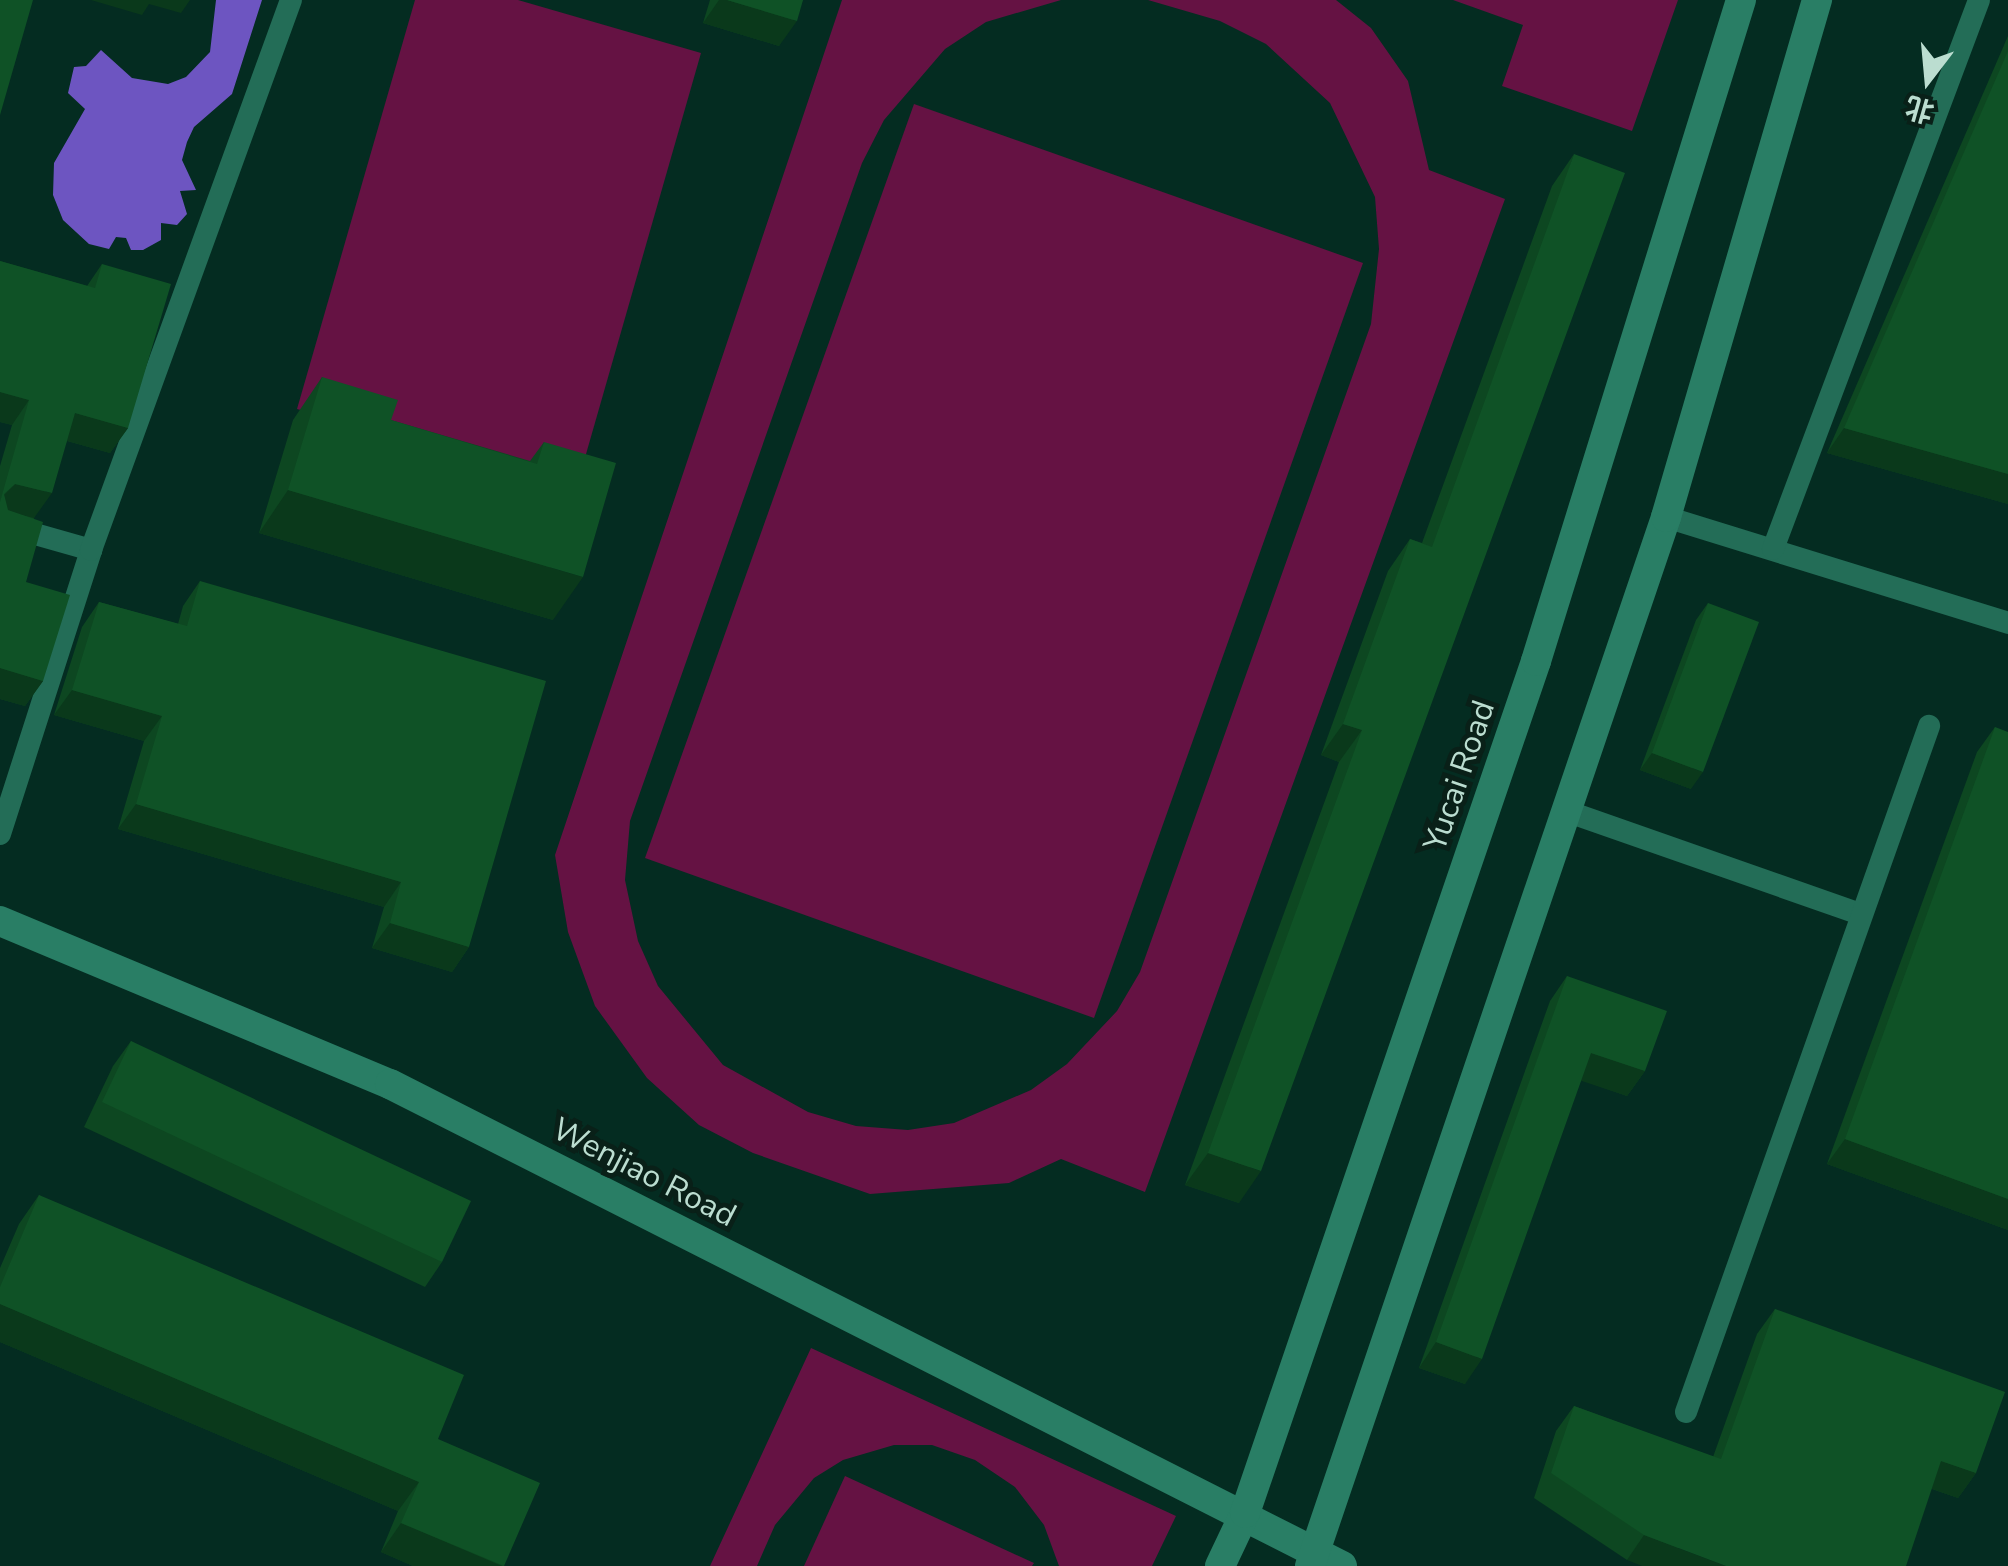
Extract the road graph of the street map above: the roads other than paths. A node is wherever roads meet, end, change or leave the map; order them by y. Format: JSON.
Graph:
{"nodes":[{"id":1,"x":291,"y":0,"type":"edge"},
{"id":2,"x":1741,"y":0,"type":"edge"},
{"id":3,"x":1817,"y":0,"type":"edge"},
{"id":4,"x":1979,"y":0,"type":"edge"},
{"id":5,"x":1666,"y":518,"type":"junction"},
{"id":6,"x":0,"y":524,"type":"edge"},
{"id":7,"x":1773,"y":549,"type":"junction"},
{"id":8,"x":91,"y":550,"type":"junction"},
{"id":9,"x":2008,"y":623,"type":"edge"},
{"id":10,"x":1929,"y":726,"type":"dead end"},
{"id":11,"x":1566,"y":811,"type":"junction"},
{"id":12,"x":0,"y":834,"type":"edge"},
{"id":13,"x":1860,"y":914,"type":"junction"},
{"id":14,"x":0,"y":920,"type":"edge"},
{"id":15,"x":1686,"y":1412,"type":"dead end"},
{"id":16,"x":1245,"y":1513,"type":"junction"},
{"id":17,"x":1323,"y":1561,"type":"edge"},
{"id":18,"x":1220,"y":1566,"type":"edge"}],
"edges":[{"from":1,"to":8,"type":"lane"},
{"from":2,"to":16,"type":"main road","name":"Yucai Road"},
{"from":3,"to":5,"type":"main road"},
{"from":4,"to":7,"type":"lane"},
{"from":5,"to":7,"type":"lane"},
{"from":5,"to":11,"type":"main road"},
{"from":6,"to":8,"type":"lane"},
{"from":7,"to":9,"type":"lane"},
{"from":8,"to":12,"type":"lane"},
{"from":10,"to":13,"type":"lane"},
{"from":11,"to":13,"type":"lane"},
{"from":11,"to":17,"type":"main road"},
{"from":13,"to":15,"type":"lane"},
{"from":14,"to":16,"type":"main road","name":"Wenjiao Road"},
{"from":16,"to":17,"type":"main road","name":"Wenjiao Road"},
{"from":16,"to":18,"type":"main road","name":"Yucai Road"}]}
